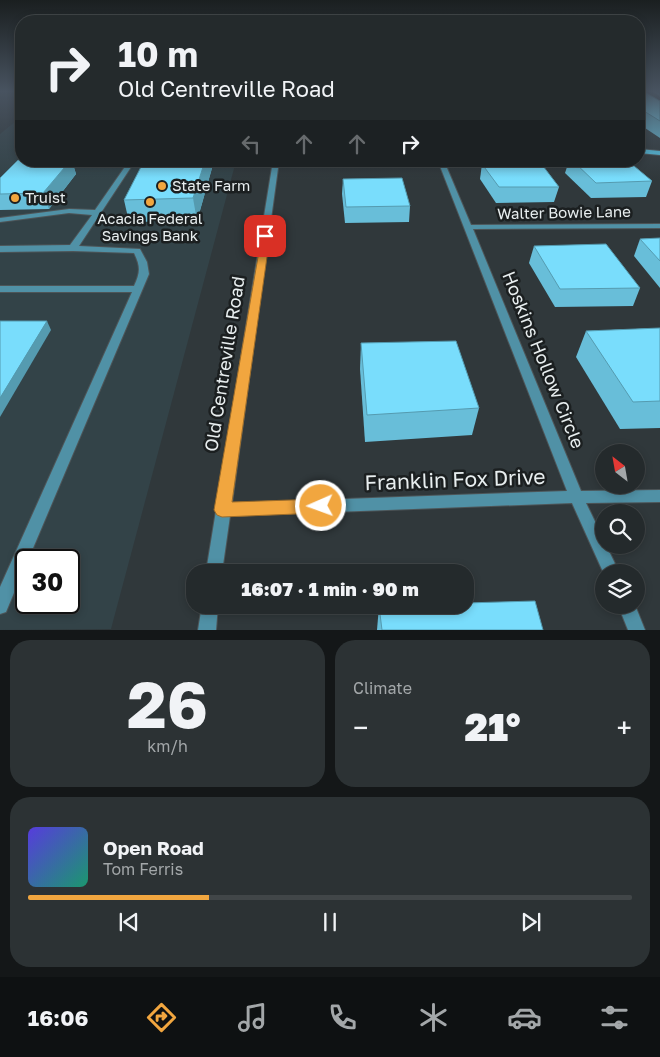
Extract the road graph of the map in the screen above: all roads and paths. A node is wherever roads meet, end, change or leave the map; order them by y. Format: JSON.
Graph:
{"nodes":[{"id":1,"x":645,"y":152,"type":"edge"},
{"id":2,"x":660,"y":153,"type":"edge"},
{"id":3,"x":128,"y":167,"type":"edge"},
{"id":4,"x":275,"y":167,"type":"edge"},
{"id":5,"x":443,"y":167,"type":"edge"},
{"id":6,"x":98,"y":213,"type":"junction"},
{"id":7,"x":0,"y":220,"type":"edge"},
{"id":8,"x":660,"y":226,"type":"edge"},
{"id":9,"x":468,"y":227,"type":"junction"},
{"id":10,"x":73,"y":248,"type":"junction"},
{"id":11,"x":0,"y":249,"type":"edge"},
{"id":12,"x":0,"y":289,"type":"edge"},
{"id":13,"x":137,"y":289,"type":"junction"},
{"id":14,"x":660,"y":496,"type":"edge"},
{"id":15,"x":576,"y":497,"type":"junction"},
{"id":16,"x":222,"y":510,"type":"junction"},
{"id":17,"x":215,"y":564,"type":"edge"},
{"id":18,"x":607,"y":564,"type":"edge"},
{"id":19,"x":0,"y":606,"type":"edge"},
{"id":20,"x":209,"y":614,"type":"edge"},
{"id":21,"x":630,"y":614,"type":"edge"},
{"id":22,"x":207,"y":630,"type":"edge"},
{"id":23,"x":637,"y":630,"type":"edge"}],
"edges":[{"from":1,"to":2,"type":"street"},
{"from":3,"to":6,"type":"street"},
{"from":4,"to":16,"type":"street","name":"Old Centreville Road"},
{"from":5,"to":9,"type":"street","name":"Hoskins Hollow Circle"},
{"from":6,"to":7,"type":"street"},
{"from":6,"to":10,"type":"street"},
{"from":8,"to":9,"type":"street","name":"Walter Bowie Lane"},
{"from":9,"to":15,"type":"street","name":"Hoskins Hollow Circle"},
{"from":10,"to":11,"type":"street"},
{"from":10,"to":13,"type":"street"},
{"from":12,"to":13,"type":"street"},
{"from":13,"to":19,"type":"street"},
{"from":14,"to":15,"type":"street","name":"Franklin Fox Drive"},
{"from":15,"to":16,"type":"street","name":"Franklin Fox Drive"},
{"from":15,"to":18,"type":"street","name":"Hoskins Hollow Circle"},
{"from":16,"to":17,"type":"street","name":"Old Centreville Road"},
{"from":20,"to":22,"type":"street"},
{"from":21,"to":23,"type":"street"}]}
